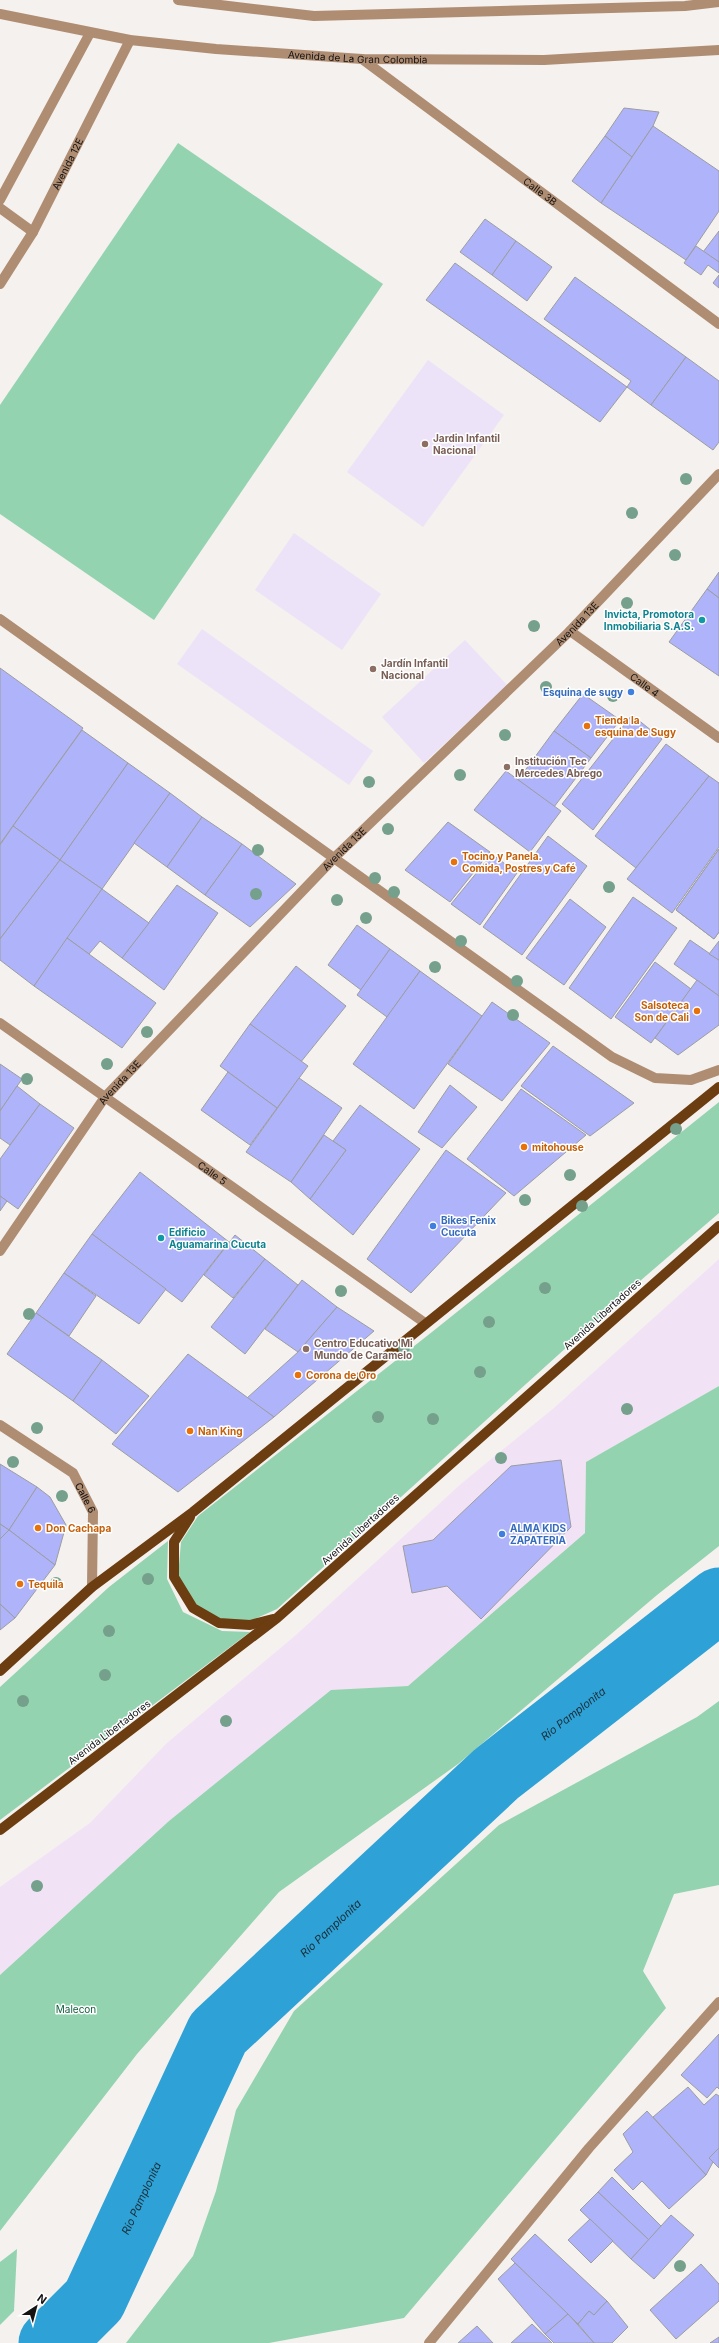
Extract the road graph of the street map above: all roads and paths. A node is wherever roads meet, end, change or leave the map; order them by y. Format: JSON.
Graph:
{"nodes":[{"id":1,"x":178,"y":0,"type":"edge"},
{"id":2,"x":719,"y":2,"type":"edge"},
{"id":3,"x":0,"y":14,"type":"edge"},
{"id":4,"x":90,"y":33,"type":"junction"},
{"id":5,"x":130,"y":40,"type":"junction"},
{"id":6,"x":719,"y":50,"type":"edge"},
{"id":7,"x":362,"y":59,"type":"junction"},
{"id":8,"x":0,"y":200,"type":"edge"},
{"id":9,"x":0,"y":208,"type":"edge"},
{"id":10,"x":33,"y":232,"type":"junction"},
{"id":11,"x":0,"y":284,"type":"edge"},
{"id":12,"x":719,"y":324,"type":"edge"},
{"id":13,"x":719,"y":474,"type":"edge"},
{"id":14,"x":0,"y":619,"type":"edge"},
{"id":15,"x":570,"y":631,"type":"junction"},
{"id":16,"x":719,"y":738,"type":"edge"},
{"id":17,"x":335,"y":857,"type":"junction"},
{"id":18,"x":0,"y":1023,"type":"edge"},
{"id":19,"x":719,"y":1070,"type":"edge"},
{"id":20,"x":719,"y":1087,"type":"edge"},
{"id":21,"x":105,"y":1097,"type":"junction"},
{"id":22,"x":719,"y":1226,"type":"edge"},
{"id":23,"x":0,"y":1251,"type":"edge"},
{"id":24,"x":424,"y":1323,"type":"junction"},
{"id":25,"x":0,"y":1425,"type":"edge"},
{"id":26,"x":193,"y":1512,"type":"junction"},
{"id":27,"x":92,"y":1587,"type":"junction"},
{"id":28,"x":277,"y":1618,"type":"junction"},
{"id":29,"x":0,"y":1670,"type":"edge"},
{"id":30,"x":0,"y":1830,"type":"edge"},
{"id":31,"x":719,"y":2002,"type":"edge"},
{"id":32,"x":429,"y":2343,"type":"edge"}],
"edges":[{"from":1,"to":2,"type":"street"},
{"from":3,"to":4,"type":"street","name":"Avenida de La Gran Colombia"},
{"from":4,"to":5,"type":"street","name":"Avenida de La Gran Colombia"},
{"from":4,"to":8,"type":"street"},
{"from":5,"to":7,"type":"street","name":"Avenida de La Gran Colombia"},
{"from":5,"to":10,"type":"street","name":"Avenida 12E"},
{"from":6,"to":7,"type":"street","name":"Avenida de La Gran Colombia"},
{"from":7,"to":12,"type":"street","name":"Calle 3B"},
{"from":9,"to":10,"type":"street"},
{"from":10,"to":11,"type":"street","name":"Avenida 12E"},
{"from":13,"to":15,"type":"street","name":"Avenida 13E"},
{"from":14,"to":17,"type":"street"},
{"from":15,"to":16,"type":"street","name":"Calle 4"},
{"from":15,"to":17,"type":"street","name":"Avenida 13E"},
{"from":17,"to":19,"type":"street"},
{"from":17,"to":21,"type":"street","name":"Avenida 13E"},
{"from":18,"to":21,"type":"street","name":"Calle 5"},
{"from":20,"to":24,"type":"main road"},
{"from":21,"to":23,"type":"street","name":"Avenida 13E"},
{"from":21,"to":24,"type":"street","name":"Calle 5"},
{"from":22,"to":28,"type":"main road","name":"Avenida Libertadores"},
{"from":24,"to":26,"type":"main road"},
{"from":25,"to":27,"type":"street","name":"Calle 6"},
{"from":26,"to":27,"type":"main road"},
{"from":26,"to":28,"type":"main road"},
{"from":27,"to":29,"type":"main road"},
{"from":28,"to":30,"type":"main road","name":"Avenida Libertadores"},
{"from":31,"to":32,"type":"street"}]}
